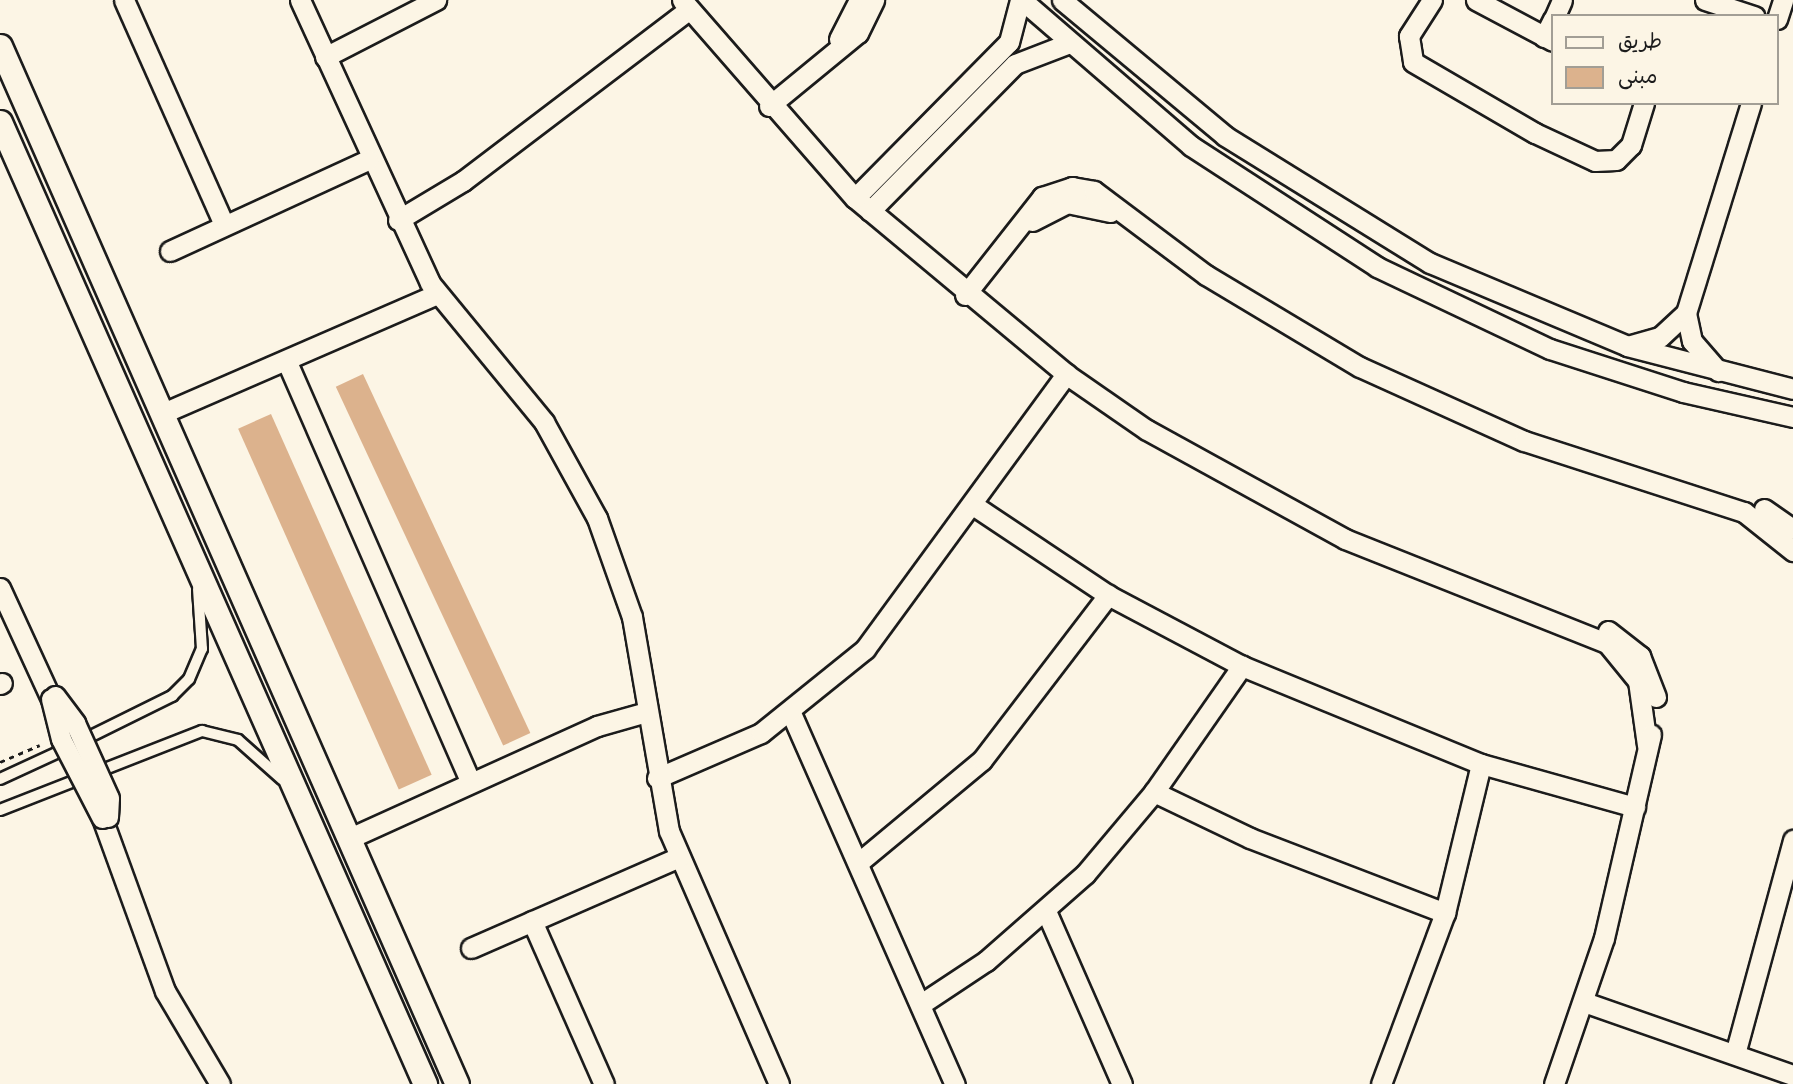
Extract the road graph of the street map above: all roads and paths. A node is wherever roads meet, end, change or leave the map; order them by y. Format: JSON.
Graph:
{"nodes":[{"id":1,"x":124,"y":0,"type":"edge"},
{"id":2,"x":300,"y":0,"type":"edge"},
{"id":3,"x":436,"y":0,"type":"edge"},
{"id":4,"x":859,"y":0,"type":"edge"},
{"id":5,"x":874,"y":0,"type":"edge"},
{"id":6,"x":1021,"y":0,"type":"edge"},
{"id":7,"x":1062,"y":0,"type":"edge"},
{"id":8,"x":1432,"y":0,"type":"edge"},
{"id":9,"x":1475,"y":0,"type":"edge"},
{"id":10,"x":1705,"y":0,"type":"edge"},
{"id":11,"x":685,"y":5,"type":"edge"},
{"id":12,"x":1748,"y":14,"type":"edge"},
{"id":13,"x":1549,"y":39,"type":"edge"},
{"id":14,"x":1067,"y":44,"type":"junction"},
{"id":15,"x":0,"y":46,"type":"edge"},
{"id":16,"x":827,"y":56,"type":"junction"},
{"id":17,"x":325,"y":57,"type":"junction"},
{"id":18,"x":1643,"y":105,"type":"edge"},
{"id":19,"x":1750,"y":105,"type":"edge"},
{"id":20,"x":769,"y":106,"type":"junction"},
{"id":21,"x":956,"y":111,"type":"junction"},
{"id":22,"x":0,"y":122,"type":"edge"},
{"id":23,"x":368,"y":160,"type":"junction"},
{"id":24,"x":862,"y":204,"type":"junction"},
{"id":25,"x":398,"y":220,"type":"junction"},
{"id":26,"x":224,"y":225,"type":"junction"},
{"id":27,"x":170,"y":251,"type":"dead end"},
{"id":28,"x":437,"y":294,"type":"junction"},
{"id":29,"x":965,"y":295,"type":"junction"},
{"id":30,"x":1686,"y":313,"type":"junction"},
{"id":31,"x":1627,"y":346,"type":"junction"},
{"id":32,"x":287,"y":362,"type":"junction"},
{"id":33,"x":1066,"y":374,"type":"junction"},
{"id":34,"x":1721,"y":374,"type":"junction"},
{"id":35,"x":1793,"y":389,"type":"edge"},
{"id":36,"x":161,"y":414,"type":"junction"},
{"id":37,"x":1793,"y":417,"type":"edge"},
{"id":38,"x":1695,"y":495,"type":"junction"},
{"id":39,"x":973,"y":505,"type":"junction"},
{"id":40,"x":1793,"y":529,"type":"edge"},
{"id":41,"x":190,"y":547,"type":"junction"},
{"id":42,"x":1793,"y":551,"type":"edge"},
{"id":43,"x":238,"y":583,"type":"junction"},
{"id":44,"x":0,"y":588,"type":"edge"},
{"id":45,"x":1108,"y":595,"type":"junction"},
{"id":46,"x":1242,"y":666,"type":"junction"},
{"id":47,"x":646,"y":712,"type":"junction"},
{"id":48,"x":791,"y":713,"type":"junction"},
{"id":49,"x":1481,"y":764,"type":"junction"},
{"id":50,"x":657,"y":778,"type":"junction"},
{"id":51,"x":0,"y":779,"type":"edge"},
{"id":52,"x":470,"y":781,"type":"junction"},
{"id":53,"x":1154,"y":792,"type":"junction"},
{"id":54,"x":298,"y":793,"type":"junction"},
{"id":55,"x":1635,"y":807,"type":"junction"},
{"id":56,"x":0,"y":810,"type":"edge"},
{"id":57,"x":350,"y":838,"type":"junction"},
{"id":58,"x":1793,"y":840,"type":"edge"},
{"id":59,"x":678,"y":857,"type":"junction"},
{"id":60,"x":858,"y":863,"type":"junction"},
{"id":61,"x":1046,"y":911,"type":"junction"},
{"id":62,"x":1445,"y":912,"type":"junction"},
{"id":63,"x":532,"y":921,"type":"junction"},
{"id":64,"x":471,"y":948,"type":"dead end"},
{"id":65,"x":1584,"y":1002,"type":"junction"},
{"id":66,"x":921,"y":1004,"type":"junction"},
{"id":67,"x":1735,"y":1054,"type":"junction"},
{"id":68,"x":1793,"y":1074,"type":"edge"},
{"id":69,"x":220,"y":1084,"type":"edge"},
{"id":70,"x":425,"y":1084,"type":"edge"},
{"id":71,"x":457,"y":1084,"type":"edge"},
{"id":72,"x":604,"y":1084,"type":"edge"},
{"id":73,"x":779,"y":1084,"type":"edge"},
{"id":74,"x":955,"y":1084,"type":"edge"},
{"id":75,"x":1122,"y":1084,"type":"edge"},
{"id":76,"x":1381,"y":1084,"type":"edge"},
{"id":77,"x":1554,"y":1084,"type":"edge"}],
"edges":[{"from":1,"to":26,"type":"street"},
{"from":2,"to":17,"type":"street"},
{"from":3,"to":17,"type":"street"},
{"from":4,"to":16,"type":"street"},
{"from":5,"to":16,"type":"street"},
{"from":6,"to":14,"type":"street"},
{"from":6,"to":21,"type":"street"},
{"from":7,"to":31,"type":"street"},
{"from":8,"to":18,"type":"street"},
{"from":9,"to":13,"type":"street"},
{"from":10,"to":12,"type":"street"},
{"from":11,"to":20,"type":"street"},
{"from":11,"to":25,"type":"street"},
{"from":14,"to":21,"type":"street"},
{"from":14,"to":37,"type":"street"},
{"from":15,"to":36,"type":"street"},
{"from":16,"to":20,"type":"street"},
{"from":17,"to":23,"type":"street"},
{"from":19,"to":30,"type":"street"},
{"from":20,"to":24,"type":"street"},
{"from":21,"to":24,"type":"street"},
{"from":22,"to":41,"type":"street"},
{"from":23,"to":25,"type":"street"},
{"from":23,"to":26,"type":"street"},
{"from":24,"to":29,"type":"street"},
{"from":25,"to":28,"type":"street"},
{"from":26,"to":27,"type":"street"},
{"from":28,"to":32,"type":"street"},
{"from":28,"to":47,"type":"street"},
{"from":29,"to":33,"type":"street"},
{"from":29,"to":38,"type":"street"},
{"from":30,"to":31,"type":"street"},
{"from":30,"to":34,"type":"street"},
{"from":31,"to":34,"type":"street"},
{"from":32,"to":36,"type":"street"},
{"from":32,"to":52,"type":"street"},
{"from":33,"to":39,"type":"street"},
{"from":33,"to":55,"type":"street"},
{"from":34,"to":35,"type":"street"},
{"from":36,"to":43,"type":"street"},
{"from":38,"to":40,"type":"street"},
{"from":38,"to":42,"type":"street"},
{"from":39,"to":45,"type":"street"},
{"from":39,"to":48,"type":"street"},
{"from":41,"to":43,"type":"street"},
{"from":41,"to":51,"type":"lane"},
{"from":41,"to":54,"type":"street"},
{"from":43,"to":57,"type":"street"},
{"from":44,"to":69,"type":"street","bridge":true},
{"from":45,"to":46,"type":"street"},
{"from":45,"to":60,"type":"street"},
{"from":46,"to":49,"type":"street"},
{"from":46,"to":53,"type":"street"},
{"from":47,"to":50,"type":"street"},
{"from":47,"to":52,"type":"street"},
{"from":48,"to":50,"type":"street"},
{"from":48,"to":60,"type":"street"},
{"from":49,"to":55,"type":"street"},
{"from":49,"to":62,"type":"street"},
{"from":50,"to":59,"type":"street"},
{"from":52,"to":57,"type":"street"},
{"from":53,"to":61,"type":"street"},
{"from":53,"to":62,"type":"street"},
{"from":54,"to":56,"type":"lane"},
{"from":54,"to":70,"type":"street"},
{"from":55,"to":65,"type":"street"},
{"from":57,"to":71,"type":"street"},
{"from":58,"to":67,"type":"street"},
{"from":59,"to":63,"type":"street"},
{"from":59,"to":73,"type":"street"},
{"from":60,"to":66,"type":"street"},
{"from":61,"to":66,"type":"street"},
{"from":61,"to":75,"type":"street"},
{"from":62,"to":76,"type":"street"},
{"from":63,"to":64,"type":"street"},
{"from":63,"to":72,"type":"street"},
{"from":65,"to":67,"type":"street"},
{"from":65,"to":77,"type":"street"},
{"from":66,"to":74,"type":"street"},
{"from":67,"to":68,"type":"street"}]}
